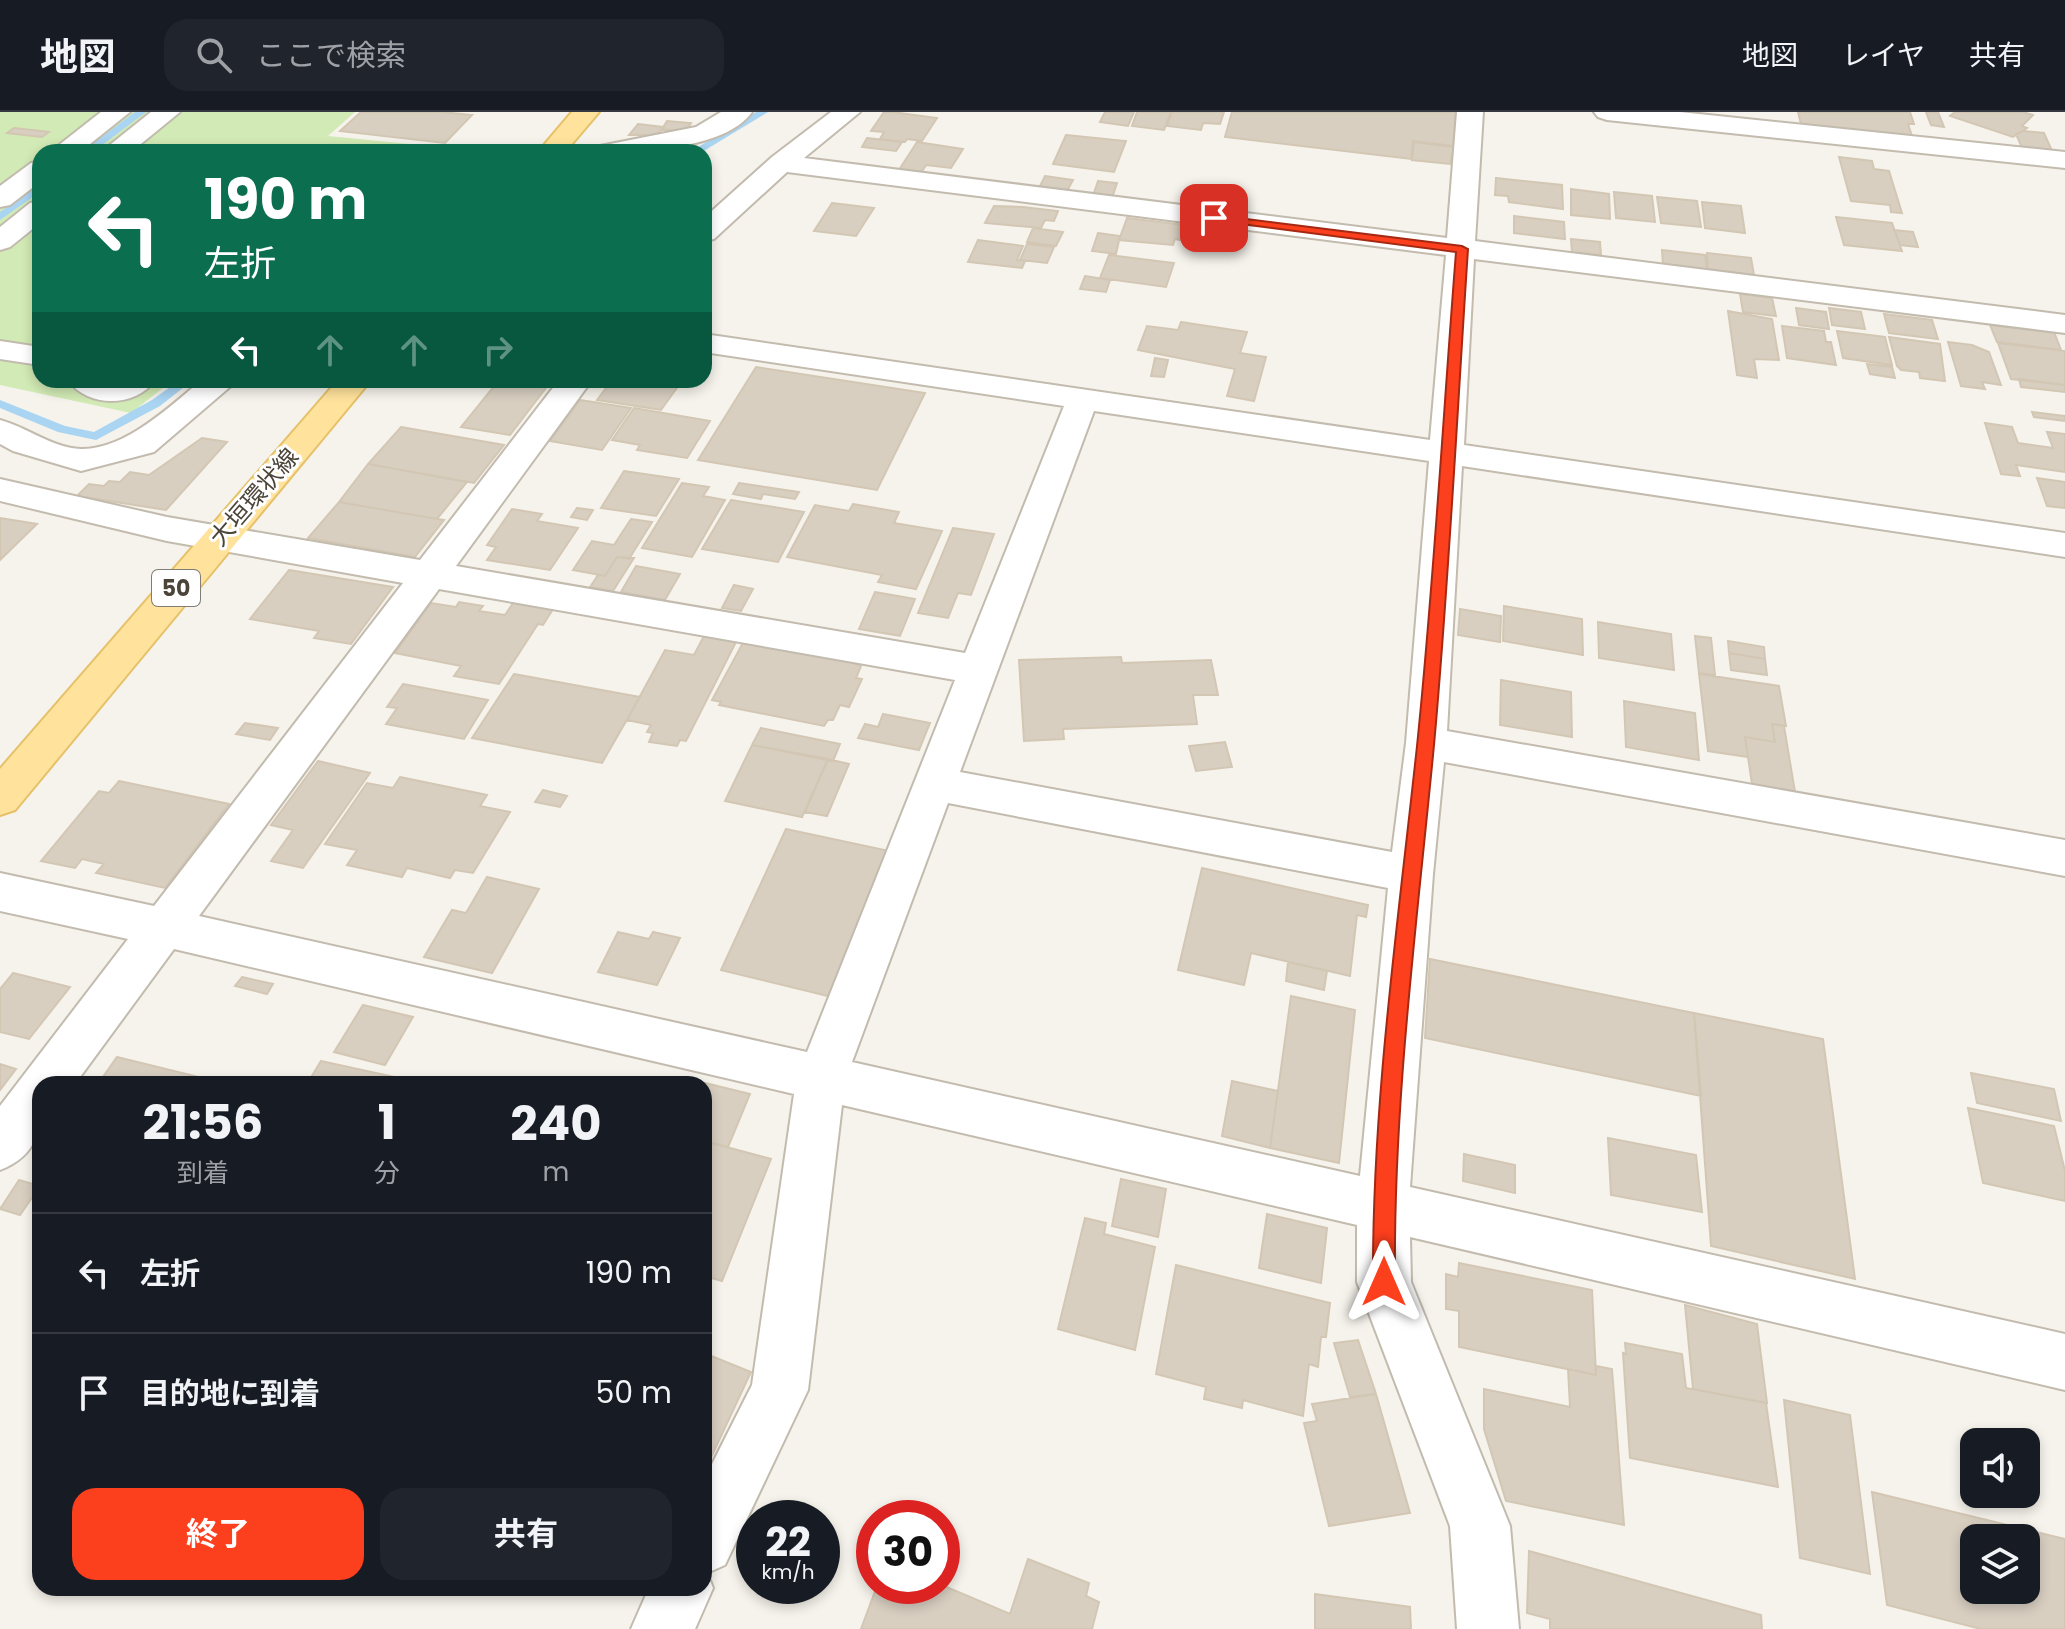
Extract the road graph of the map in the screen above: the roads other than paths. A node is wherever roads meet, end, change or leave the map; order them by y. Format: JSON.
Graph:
{"nodes":[{"id":1,"x":117,"y":112,"type":"edge"},
{"id":2,"x":167,"y":112,"type":"edge"},
{"id":3,"x":586,"y":112,"type":"edge"},
{"id":4,"x":739,"y":112,"type":"edge"},
{"id":5,"x":847,"y":112,"type":"edge"},
{"id":6,"x":1470,"y":112,"type":"edge"},
{"id":7,"x":1607,"y":112,"type":"edge"},
{"id":8,"x":74,"y":144,"type":"edge"},
{"id":9,"x":125,"y":144,"type":"edge"},
{"id":10,"x":558,"y":144,"type":"edge"},
{"id":11,"x":649,"y":144,"type":"edge"},
{"id":12,"x":2065,"y":160,"type":"edge"},
{"id":13,"x":781,"y":163,"type":"junction"},
{"id":14,"x":32,"y":183,"type":"edge"},
{"id":15,"x":748,"y":193,"type":"junction"},
{"id":16,"x":712,"y":197,"type":"edge"},
{"id":17,"x":18,"y":207,"type":"edge"},
{"id":18,"x":712,"y":226,"type":"edge"},
{"id":19,"x":0,"y":241,"type":"edge"},
{"id":20,"x":1462,"y":249,"type":"junction"},
{"id":21,"x":2065,"y":324,"type":"edge"},
{"id":22,"x":712,"y":344,"type":"edge"},
{"id":23,"x":0,"y":350,"type":"edge"},
{"id":24,"x":32,"y":355,"type":"edge"},
{"id":25,"x":99,"y":388,"type":"edge"},
{"id":26,"x":130,"y":388,"type":"edge"},
{"id":27,"x":212,"y":388,"type":"edge"},
{"id":28,"x":348,"y":388,"type":"edge"},
{"id":29,"x":570,"y":388,"type":"edge"},
{"id":30,"x":1082,"y":401,"type":"junction"},
{"id":31,"x":0,"y":430,"type":"edge"},
{"id":32,"x":1446,"y":455,"type":"junction"},
{"id":33,"x":0,"y":490,"type":"edge"},
{"id":34,"x":219,"y":538,"type":"junction"},
{"id":35,"x":2065,"y":545,"type":"edge"},
{"id":36,"x":431,"y":573,"type":"junction"},
{"id":37,"x":980,"y":670,"type":"junction"},
{"id":38,"x":1426,"y":743,"type":"junction"},
{"id":39,"x":936,"y":784,"type":"junction"},
{"id":40,"x":0,"y":798,"type":"edge"},
{"id":41,"x":2065,"y":858,"type":"edge"},
{"id":42,"x":1411,"y":874,"type":"junction"},
{"id":43,"x":0,"y":892,"type":"edge"},
{"id":44,"x":163,"y":927,"type":"junction"},
{"id":45,"x":52,"y":1076,"type":"edge"},
{"id":46,"x":821,"y":1078,"type":"junction"},
{"id":47,"x":32,"y":1104,"type":"edge"},
{"id":48,"x":0,"y":1146,"type":"edge"},
{"id":49,"x":1383,"y":1206,"type":"junction"},
{"id":50,"x":2065,"y":1362,"type":"edge"},
{"id":51,"x":712,"y":1528,"type":"edge"},
{"id":52,"x":678,"y":1596,"type":"edge"},
{"id":53,"x":662,"y":1629,"type":"edge"},
{"id":54,"x":1488,"y":1629,"type":"edge"}],
"edges":[{"from":1,"to":8,"type":"street"},
{"from":2,"to":9,"type":"street"},
{"from":3,"to":10,"type":"main road"},
{"from":4,"to":11,"type":"street"},
{"from":5,"to":13,"type":"street"},
{"from":6,"to":20,"type":"street"},
{"from":7,"to":12,"type":"street"},
{"from":13,"to":15,"type":"street"},
{"from":13,"to":20,"type":"street"},
{"from":14,"to":17,"type":"street"},
{"from":15,"to":16,"type":"street"},
{"from":15,"to":18,"type":"street"},
{"from":17,"to":19,"type":"street"},
{"from":20,"to":21,"type":"street"},
{"from":20,"to":32,"type":"street"},
{"from":22,"to":30,"type":"street"},
{"from":23,"to":24,"type":"street"},
{"from":25,"to":26,"type":"street"},
{"from":27,"to":31,"type":"street"},
{"from":28,"to":34,"type":"main road","name":"大垣環状線","number":"50"},
{"from":29,"to":36,"type":"street"},
{"from":30,"to":32,"type":"street"},
{"from":30,"to":37,"type":"street"},
{"from":32,"to":35,"type":"street"},
{"from":32,"to":38,"type":"street"},
{"from":33,"to":34,"type":"street"},
{"from":34,"to":36,"type":"street"},
{"from":34,"to":40,"type":"main road","name":"大垣環状線","number":"50"},
{"from":36,"to":37,"type":"street"},
{"from":36,"to":44,"type":"street"},
{"from":37,"to":39,"type":"street"},
{"from":38,"to":41,"type":"street"},
{"from":38,"to":42,"type":"street"},
{"from":39,"to":42,"type":"street"},
{"from":39,"to":46,"type":"street"},
{"from":42,"to":49,"type":"street"},
{"from":43,"to":44,"type":"street"},
{"from":44,"to":45,"type":"street"},
{"from":44,"to":46,"type":"street"},
{"from":46,"to":49,"type":"street"},
{"from":46,"to":51,"type":"street"},
{"from":47,"to":48,"type":"street"},
{"from":49,"to":50,"type":"street"},
{"from":49,"to":54,"type":"street"},
{"from":52,"to":53,"type":"street"}]}
